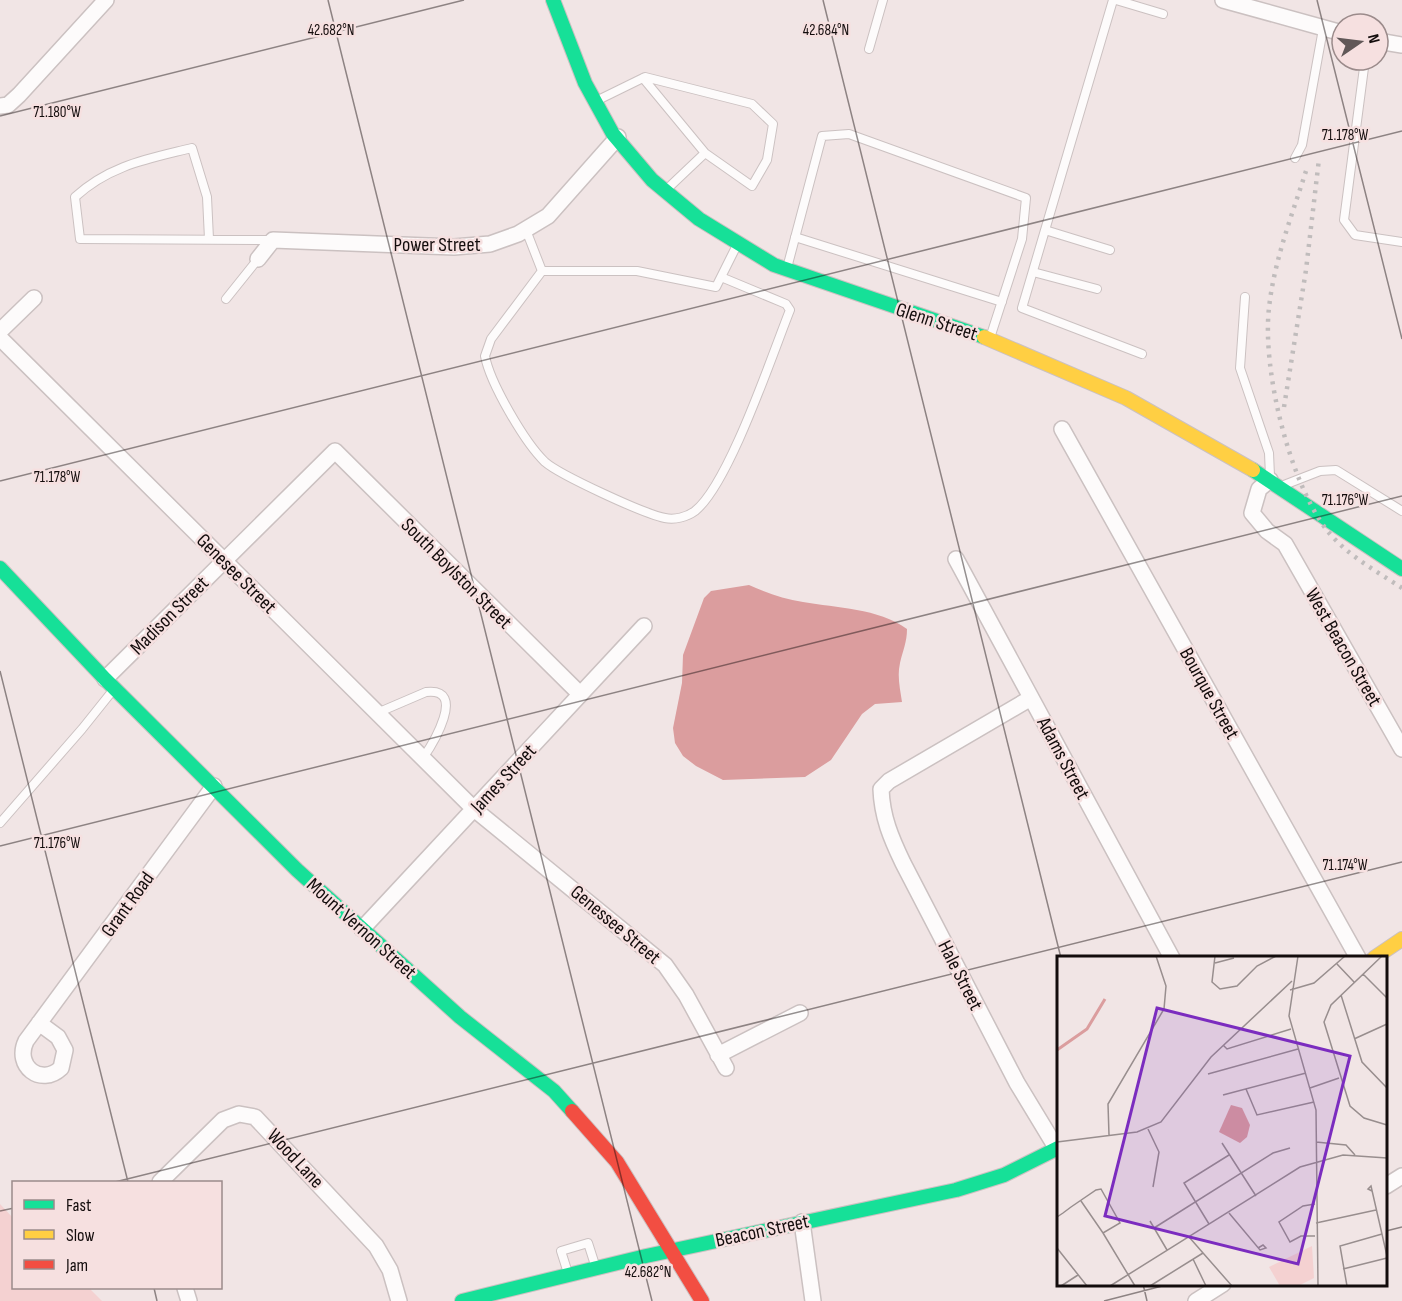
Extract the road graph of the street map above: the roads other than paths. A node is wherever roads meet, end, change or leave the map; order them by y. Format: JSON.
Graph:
{"nodes":[{"id":1,"x":106,"y":0,"type":"edge"},
{"id":2,"x":883,"y":0,"type":"edge"},
{"id":3,"x":1115,"y":0,"type":"edge"},
{"id":4,"x":1226,"y":0,"type":"edge"},
{"id":5,"x":557,"y":3,"type":"edge"},
{"id":6,"x":1163,"y":14,"type":"dead end"},
{"id":7,"x":1323,"y":28,"type":"junction"},
{"id":8,"x":1330,"y":30,"type":"edge"},
{"id":9,"x":869,"y":49,"type":"dead end"},
{"id":10,"x":1363,"y":72,"type":"edge"},
{"id":11,"x":643,"y":78,"type":"junction"},
{"id":12,"x":594,"y":102,"type":"junction"},
{"id":13,"x":0,"y":106,"type":"edge"},
{"id":14,"x":618,"y":137,"type":"junction"},
{"id":15,"x":705,"y":153,"type":"junction"},
{"id":16,"x":1295,"y":158,"type":"dead end"},
{"id":17,"x":665,"y":191,"type":"junction"},
{"id":18,"x":526,"y":230,"type":"junction"},
{"id":19,"x":1045,"y":230,"type":"junction"},
{"id":20,"x":795,"y":237,"type":"junction"},
{"id":21,"x":209,"y":239,"type":"junction"},
{"id":22,"x":273,"y":240,"type":"junction"},
{"id":23,"x":1402,"y":243,"type":"edge"},
{"id":24,"x":737,"y":245,"type":"junction"},
{"id":25,"x":1110,"y":250,"type":"dead end"},
{"id":26,"x":258,"y":259,"type":"joint"},
{"id":27,"x":787,"y":269,"type":"junction"},
{"id":28,"x":542,"y":272,"type":"junction"},
{"id":29,"x":1033,"y":272,"type":"junction"},
{"id":30,"x":721,"y":277,"type":"junction"},
{"id":31,"x":1097,"y":289,"type":"dead end"},
{"id":32,"x":1245,"y":297,"type":"dead end"},
{"id":33,"x":34,"y":298,"type":"dead end"},
{"id":34,"x":226,"y":298,"type":"dead end"},
{"id":35,"x":1002,"y":302,"type":"junction"},
{"id":36,"x":0,"y":331,"type":"edge"},
{"id":37,"x":0,"y":338,"type":"edge"},
{"id":38,"x":990,"y":339,"type":"junction"},
{"id":39,"x":1142,"y":354,"type":"dead end"},
{"id":40,"x":1062,"y":429,"type":"dead end"},
{"id":41,"x":335,"y":451,"type":"joint"},
{"id":42,"x":1275,"y":483,"type":"junction"},
{"id":43,"x":1402,"y":511,"type":"edge"},
{"id":44,"x":956,"y":559,"type":"dead end"},
{"id":45,"x":224,"y":560,"type":"junction"},
{"id":46,"x":0,"y":568,"type":"edge"},
{"id":47,"x":1402,"y":569,"type":"edge"},
{"id":48,"x":644,"y":626,"type":"dead end"},
{"id":49,"x":110,"y":683,"type":"junction"},
{"id":50,"x":580,"y":694,"type":"junction"},
{"id":51,"x":1031,"y":698,"type":"junction"},
{"id":52,"x":378,"y":713,"type":"junction"},
{"id":53,"x":1402,"y":749,"type":"edge"},
{"id":54,"x":423,"y":758,"type":"junction"},
{"id":55,"x":214,"y":786,"type":"junction"},
{"id":56,"x":474,"y":808,"type":"junction"},
{"id":57,"x":0,"y":823,"type":"edge"},
{"id":58,"x":362,"y":929,"type":"junction"},
{"id":59,"x":1402,"y":939,"type":"edge"},
{"id":60,"x":1171,"y":956,"type":"edge"},
{"id":61,"x":1357,"y":956,"type":"edge"},
{"id":62,"x":1376,"y":956,"type":"edge"},
{"id":63,"x":800,"y":1012,"type":"dead end"},
{"id":64,"x":39,"y":1023,"type":"dead end"},
{"id":65,"x":1057,"y":1147,"type":"edge"},
{"id":66,"x":1057,"y":1149,"type":"edge"},
{"id":67,"x":1402,"y":1176,"type":"edge"},
{"id":68,"x":161,"y":1181,"type":"edge"},
{"id":69,"x":1387,"y":1185,"type":"edge"},
{"id":70,"x":802,"y":1222,"type":"junction"},
{"id":71,"x":672,"y":1250,"type":"junction"},
{"id":72,"x":596,"y":1268,"type":"junction"},
{"id":73,"x":568,"y":1275,"type":"junction"},
{"id":74,"x":1220,"y":1286,"type":"edge"},
{"id":75,"x":399,"y":1301,"type":"edge"},
{"id":76,"x":462,"y":1301,"type":"edge"},
{"id":77,"x":702,"y":1301,"type":"edge"},
{"id":78,"x":813,"y":1301,"type":"edge"},
{"id":79,"x":1196,"y":1301,"type":"edge"}],
"edges":[{"from":1,"to":13,"type":"street"},
{"from":2,"to":9,"type":"lane"},
{"from":3,"to":6,"type":"lane"},
{"from":3,"to":19,"type":"lane"},
{"from":4,"to":7,"type":"street"},
{"from":5,"to":12,"type":"main road","name":"Glenn Street"},
{"from":7,"to":8,"type":"street"},
{"from":7,"to":16,"type":"lane"},
{"from":10,"to":23,"type":"lane"},
{"from":11,"to":12,"type":"lane"},
{"from":11,"to":15,"type":"lane"},
{"from":11,"to":15,"type":"lane"},
{"from":12,"to":14,"type":"main road","name":"Glenn Street"},
{"from":14,"to":17,"type":"main road","name":"Glenn Street"},
{"from":14,"to":18,"type":"street","name":"Power Street"},
{"from":15,"to":17,"type":"lane"},
{"from":17,"to":24,"type":"main road","name":"Glenn Street"},
{"from":18,"to":22,"type":"street","name":"Power Street"},
{"from":18,"to":28,"type":"lane"},
{"from":19,"to":25,"type":"lane"},
{"from":19,"to":29,"type":"lane"},
{"from":20,"to":27,"type":"lane"},
{"from":20,"to":35,"type":"lane"},
{"from":20,"to":35,"type":"lane"},
{"from":21,"to":21,"type":"lane"},
{"from":21,"to":22,"type":"lane"},
{"from":22,"to":26,"type":"street"},
{"from":24,"to":27,"type":"main road","name":"Glenn Street"},
{"from":24,"to":30,"type":"lane"},
{"from":26,"to":34,"type":"lane"},
{"from":27,"to":38,"type":"main road","name":"Glenn Street"},
{"from":28,"to":30,"type":"lane"},
{"from":28,"to":30,"type":"lane"},
{"from":29,"to":31,"type":"lane"},
{"from":29,"to":39,"type":"lane"},
{"from":32,"to":42,"type":"lane"},
{"from":33,"to":36,"type":"street"},
{"from":35,"to":38,"type":"lane"},
{"from":37,"to":45,"type":"street","name":"Genesee Street"},
{"from":38,"to":42,"type":"main road","name":"Glenn Street"},
{"from":40,"to":61,"type":"street","name":"Bourque Street"},
{"from":41,"to":45,"type":"street","name":"Madison Street"},
{"from":41,"to":50,"type":"street","name":"South Boylston Street"},
{"from":42,"to":43,"type":"lane"},
{"from":42,"to":47,"type":"main road","name":"Glenn Street"},
{"from":42,"to":53,"type":"street","name":"West Beacon Street"},
{"from":44,"to":51,"type":"street","name":"Adams Street"},
{"from":45,"to":49,"type":"street","name":"Madison Street"},
{"from":45,"to":52,"type":"street","name":"Genesee Street"},
{"from":46,"to":49,"type":"main road","name":"Mount Vernon Street"},
{"from":48,"to":50,"type":"street","name":"James Street"},
{"from":49,"to":55,"type":"main road","name":"Mount Vernon Street"},
{"from":49,"to":57,"type":"lane"},
{"from":50,"to":56,"type":"street","name":"James Street"},
{"from":51,"to":60,"type":"street","name":"Adams Street"},
{"from":51,"to":65,"type":"street","name":"Hale Street"},
{"from":52,"to":54,"type":"street","name":"Genesee Street"},
{"from":52,"to":54,"type":"lane"},
{"from":54,"to":56,"type":"street","name":"Genesee Street"},
{"from":55,"to":58,"type":"main road","name":"Mount Vernon Street"},
{"from":55,"to":64,"type":"street","name":"Grant Road"},
{"from":56,"to":58,"type":"street","name":"James Street"},
{"from":56,"to":63,"type":"street","name":"Genessee Street"},
{"from":58,"to":71,"type":"main road","name":"Mount Vernon Street"},
{"from":59,"to":62,"type":"main road"},
{"from":66,"to":70,"type":"main road","name":"Beacon Street"},
{"from":67,"to":69,"type":"street"},
{"from":68,"to":75,"type":"street","name":"Wood Lane"},
{"from":70,"to":71,"type":"main road","name":"Beacon Street"},
{"from":70,"to":78,"type":"street"},
{"from":71,"to":72,"type":"main road","name":"Beacon Street"},
{"from":71,"to":77,"type":"main road","name":"Mount Vernon Street"},
{"from":72,"to":73,"type":"main road","name":"Beacon Street"},
{"from":72,"to":73,"type":"lane"},
{"from":73,"to":76,"type":"main road","name":"Beacon Street"},
{"from":74,"to":79,"type":"street"}]}
